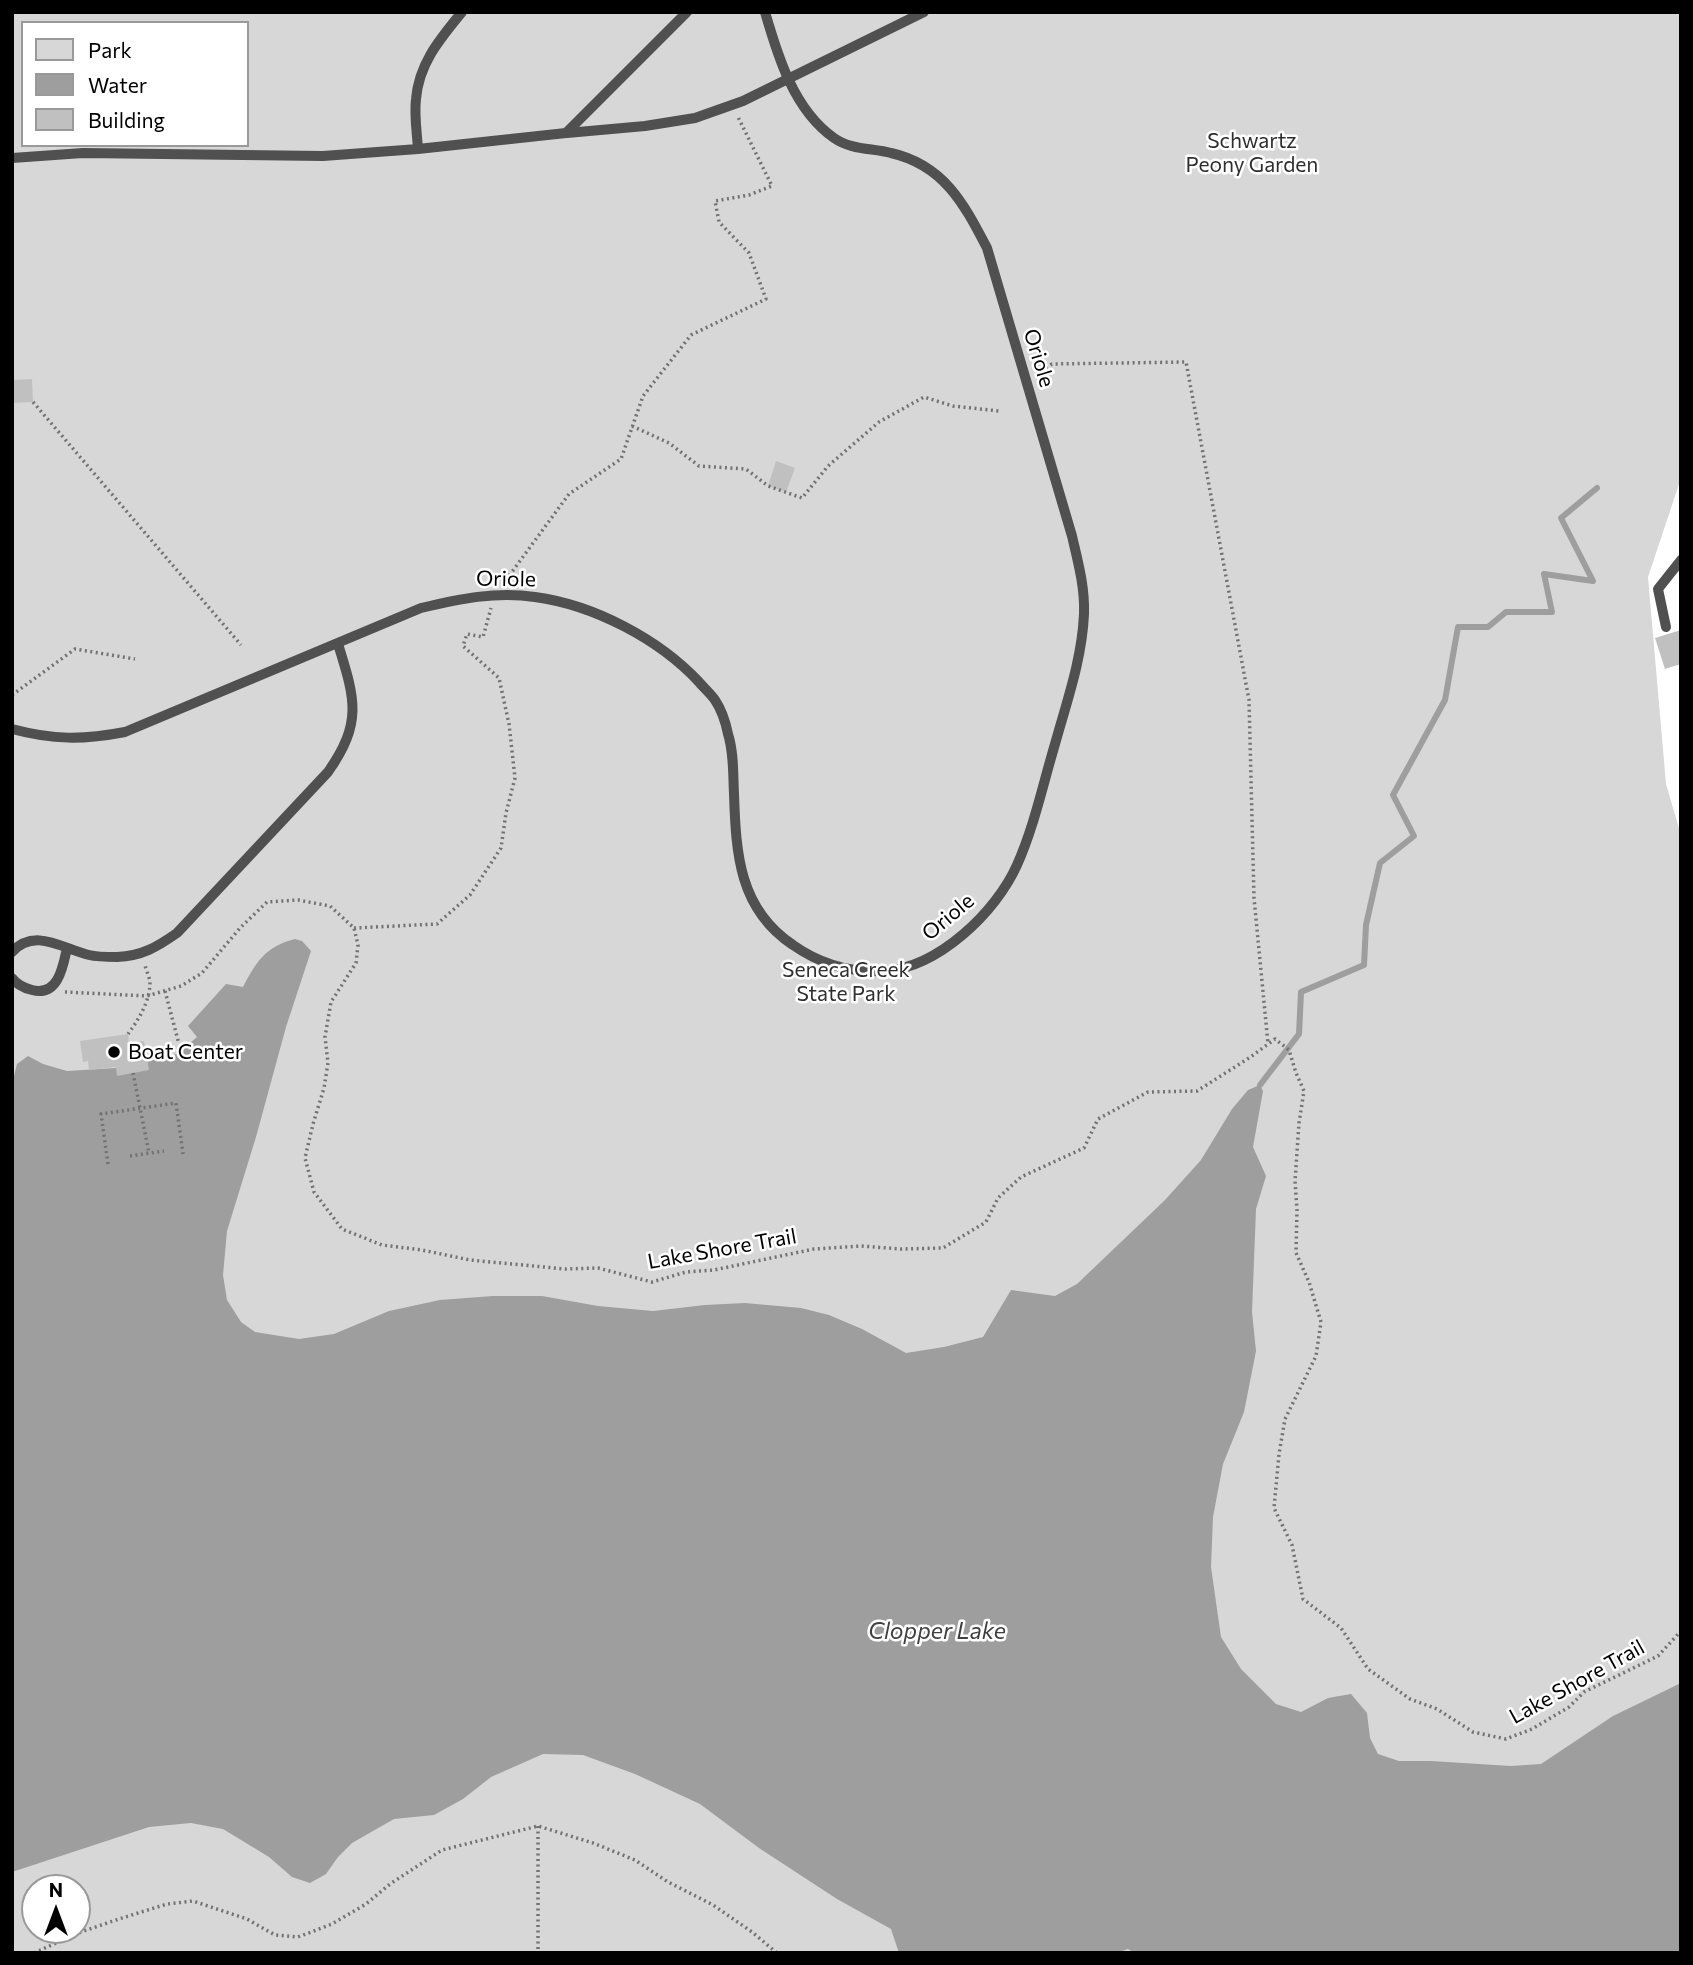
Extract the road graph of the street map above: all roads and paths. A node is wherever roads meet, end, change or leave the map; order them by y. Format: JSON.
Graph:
{"nodes":[{"id":1,"x":462,"y":12,"type":"edge"},
{"id":2,"x":687,"y":12,"type":"edge"},
{"id":3,"x":765,"y":12,"type":"edge"},
{"id":4,"x":924,"y":12,"type":"edge"},
{"id":5,"x":789,"y":79,"type":"junction"},
{"id":6,"x":733,"y":105,"type":"junction"},
{"id":7,"x":566,"y":133,"type":"junction"},
{"id":8,"x":418,"y":149,"type":"junction"},
{"id":9,"x":12,"y":159,"type":"edge"},
{"id":10,"x":1026,"y":379,"type":"junction"},
{"id":11,"x":33,"y":402,"type":"dead end"},
{"id":12,"x":999,"y":411,"type":"dead end"},
{"id":13,"x":632,"y":426,"type":"junction"},
{"id":14,"x":1681,"y":560,"type":"edge"},
{"id":15,"x":495,"y":595,"type":"junction"},
{"id":16,"x":1666,"y":627,"type":"dead end"},
{"id":17,"x":338,"y":644,"type":"junction"},
{"id":18,"x":241,"y":645,"type":"dead end"},
{"id":19,"x":135,"y":659,"type":"dead end"},
{"id":20,"x":12,"y":695,"type":"edge"},
{"id":21,"x":12,"y":729,"type":"edge"},
{"id":22,"x":354,"y":928,"type":"junction"},
{"id":23,"x":67,"y":948,"type":"junction"},
{"id":24,"x":12,"y":952,"type":"edge"},
{"id":25,"x":12,"y":978,"type":"edge"},
{"id":26,"x":150,"y":980,"type":"dead end"},
{"id":27,"x":56,"y":991,"type":"dead end"},
{"id":28,"x":165,"y":991,"type":"junction"},
{"id":29,"x":147,"y":996,"type":"junction"},
{"id":30,"x":128,"y":1034,"type":"dead end"},
{"id":31,"x":179,"y":1044,"type":"dead end"},
{"id":32,"x":1268,"y":1044,"type":"junction"},
{"id":33,"x":133,"y":1073,"type":"dead end"},
{"id":34,"x":164,"y":1151,"type":"dead end"},
{"id":35,"x":149,"y":1153,"type":"junction"},
{"id":36,"x":183,"y":1154,"type":"dead end"},
{"id":37,"x":130,"y":1156,"type":"dead end"},
{"id":38,"x":108,"y":1164,"type":"dead end"},
{"id":39,"x":1681,"y":1631,"type":"edge"},
{"id":40,"x":538,"y":1826,"type":"junction"},
{"id":41,"x":34,"y":1953,"type":"edge"},
{"id":42,"x":538,"y":1953,"type":"edge"},
{"id":43,"x":776,"y":1953,"type":"edge"}],
"edges":[{"from":1,"to":8,"type":"lane"},
{"from":2,"to":7,"type":"lane"},
{"from":3,"to":5,"type":"lane","name":"Oriole"},
{"from":4,"to":5,"type":"lane"},
{"from":5,"to":6,"type":"lane"},
{"from":5,"to":10,"type":"lane","name":"Oriole"},
{"from":6,"to":7,"type":"lane"},
{"from":6,"to":13,"type":"path"},
{"from":7,"to":8,"type":"lane"},
{"from":8,"to":9,"type":"lane"},
{"from":10,"to":15,"type":"lane","name":"Oriole"},
{"from":10,"to":32,"type":"path"},
{"from":11,"to":18,"type":"path"},
{"from":12,"to":13,"type":"path"},
{"from":13,"to":15,"type":"path"},
{"from":14,"to":16,"type":"lane"},
{"from":15,"to":17,"type":"lane","name":"Oriole"},
{"from":15,"to":22,"type":"path"},
{"from":17,"to":21,"type":"lane","name":"Oriole"},
{"from":17,"to":23,"type":"lane"},
{"from":19,"to":20,"type":"path"},
{"from":22,"to":28,"type":"path"},
{"from":22,"to":32,"type":"path","name":"Lake Shore Trail"},
{"from":23,"to":24,"type":"lane"},
{"from":23,"to":25,"type":"lane"},
{"from":26,"to":29,"type":"path"},
{"from":27,"to":29,"type":"path"},
{"from":28,"to":29,"type":"path"},
{"from":28,"to":31,"type":"path"},
{"from":29,"to":30,"type":"path"},
{"from":32,"to":39,"type":"path","name":"Lake Shore Trail"},
{"from":33,"to":35,"type":"path"},
{"from":34,"to":35,"type":"path"},
{"from":35,"to":37,"type":"path"},
{"from":36,"to":38,"type":"path"},
{"from":40,"to":41,"type":"path"},
{"from":40,"to":42,"type":"path"},
{"from":40,"to":43,"type":"path"}]}
